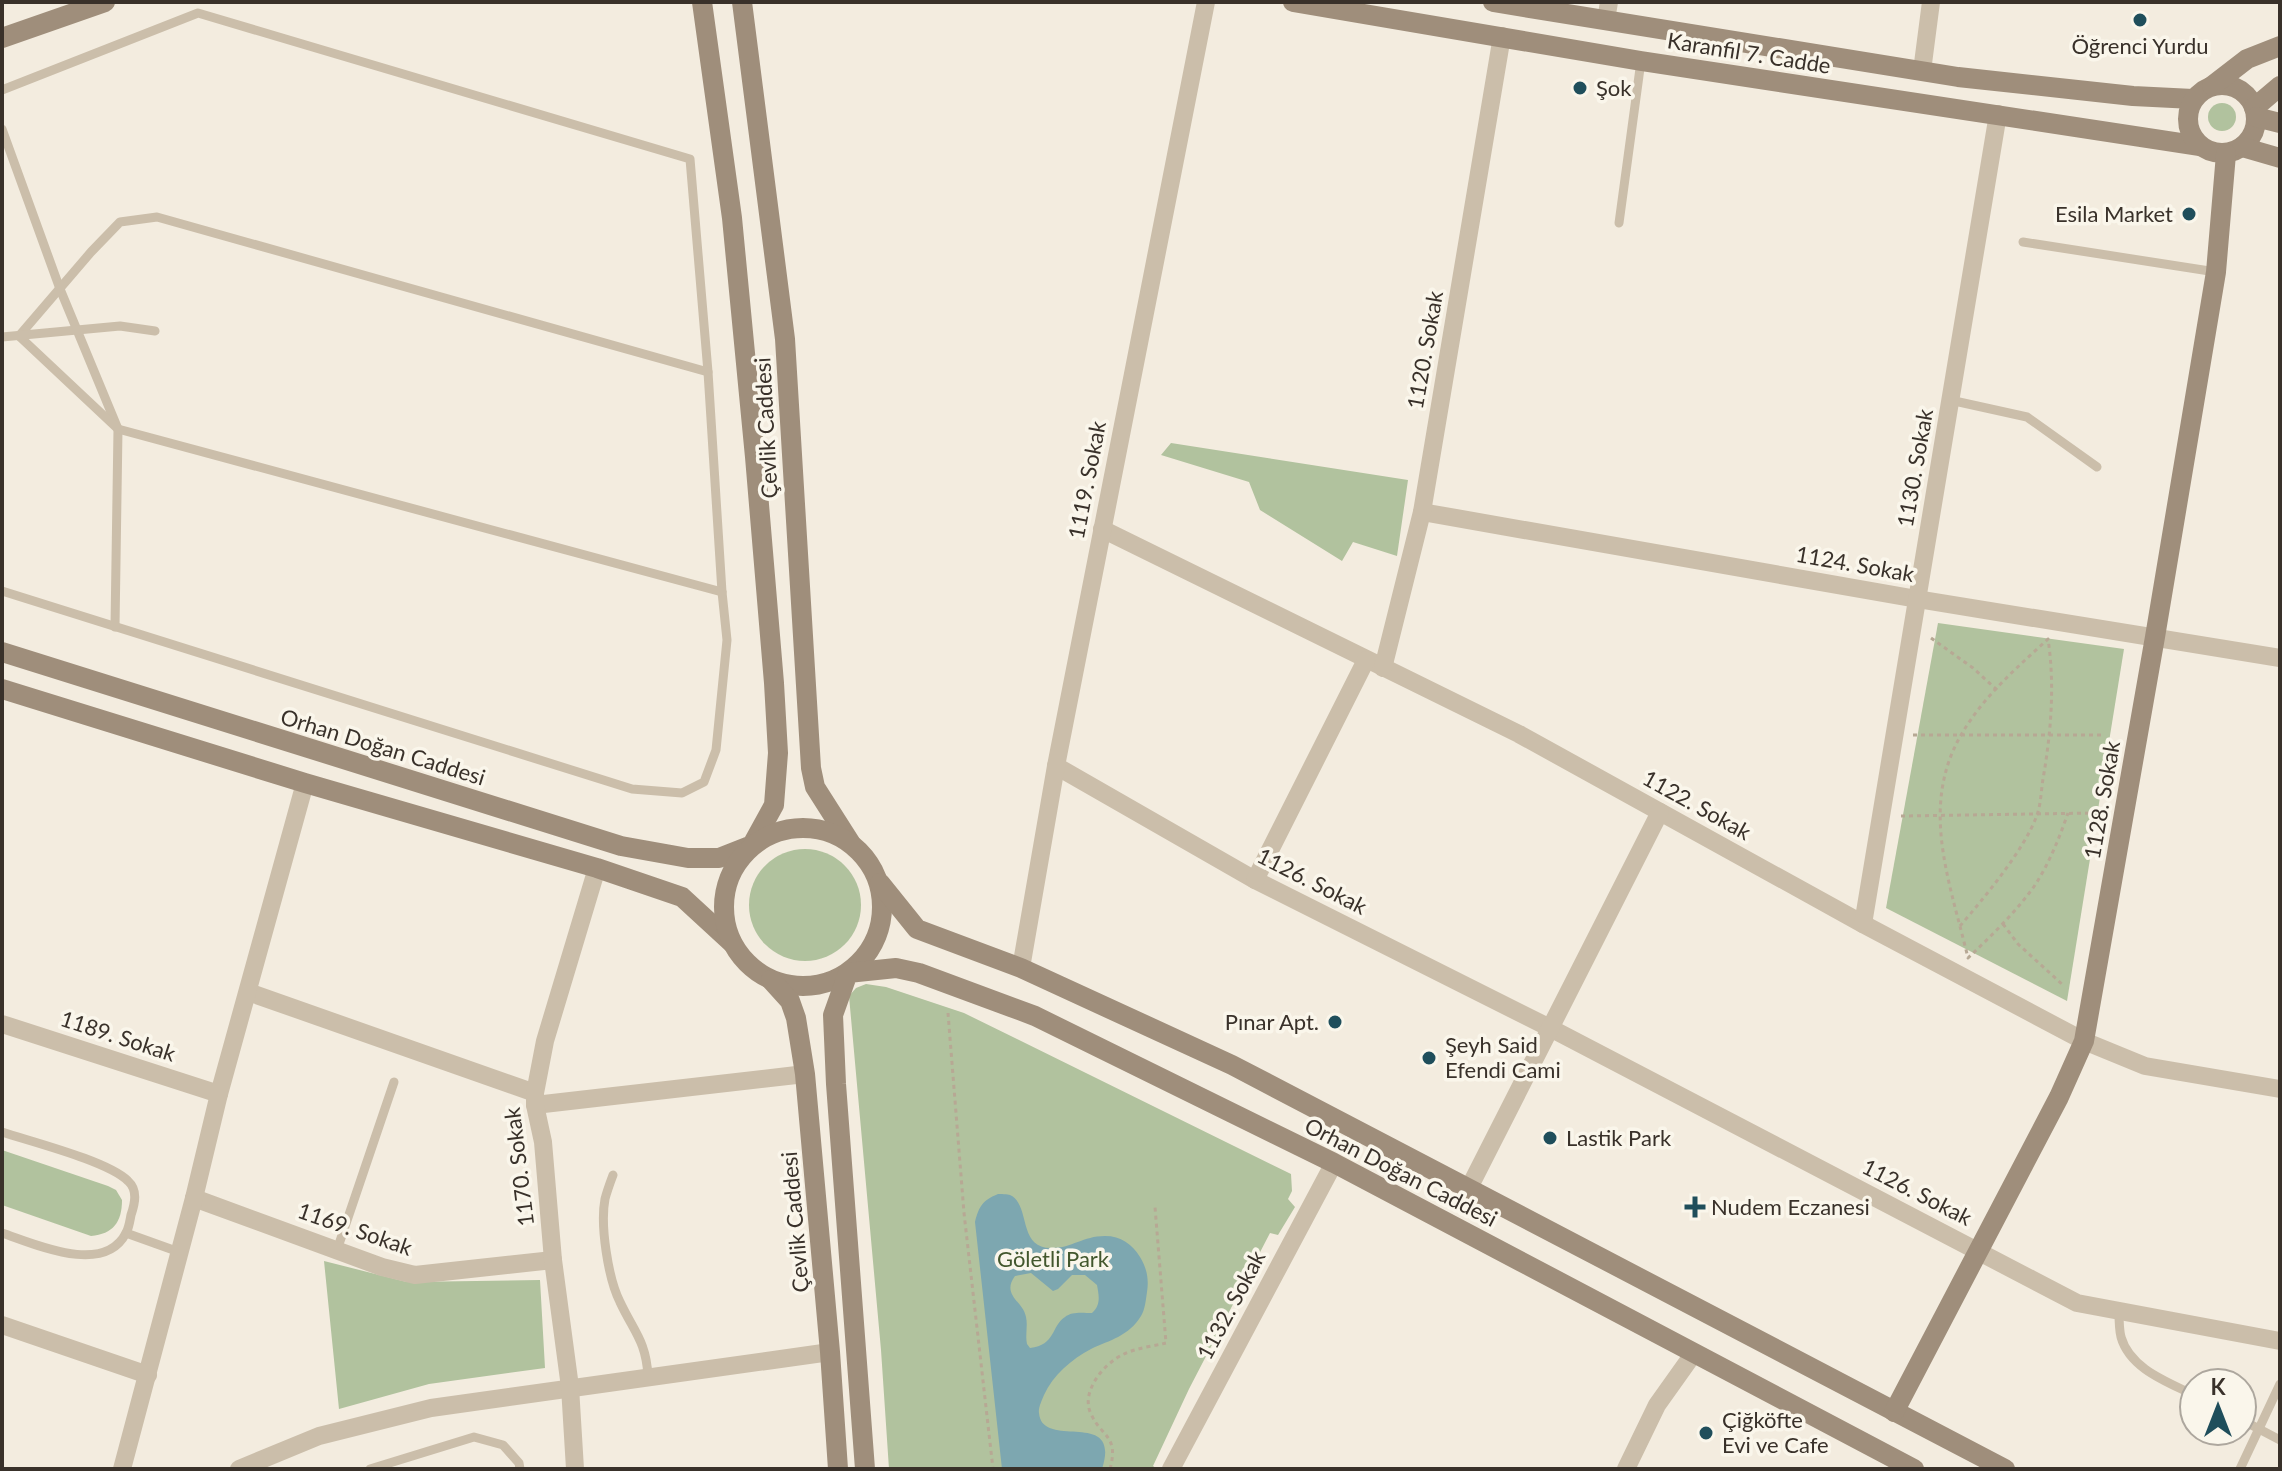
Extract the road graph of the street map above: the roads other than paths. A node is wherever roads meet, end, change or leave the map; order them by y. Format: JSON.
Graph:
{"nodes":[{"id":1,"x":702,"y":2,"type":"edge"},
{"id":2,"x":742,"y":2,"type":"edge"},
{"id":3,"x":1206,"y":2,"type":"edge"},
{"id":4,"x":1293,"y":2,"type":"edge"},
{"id":5,"x":1493,"y":2,"type":"edge"},
{"id":6,"x":1931,"y":2,"type":"edge"},
{"id":7,"x":95,"y":4,"type":"edge"},
{"id":8,"x":1517,"y":4,"type":"edge"},
{"id":9,"x":1608,"y":11,"type":"edge"},
{"id":10,"x":1502,"y":36,"type":"junction"},
{"id":11,"x":2,"y":38,"type":"edge"},
{"id":12,"x":2280,"y":46,"type":"edge"},
{"id":13,"x":1641,"y":61,"type":"junction"},
{"id":14,"x":1922,"y":71,"type":"junction"},
{"id":15,"x":2212,"y":86,"type":"junction"},
{"id":16,"x":2280,"y":86,"type":"edge"},
{"id":17,"x":2,"y":90,"type":"edge"},
{"id":18,"x":2193,"y":99,"type":"junction"},
{"id":19,"x":2255,"y":112,"type":"junction"},
{"id":20,"x":1998,"y":114,"type":"junction"},
{"id":21,"x":2280,"y":123,"type":"edge"},
{"id":22,"x":2,"y":129,"type":"edge"},
{"id":23,"x":2200,"y":146,"type":"junction"},
{"id":24,"x":2234,"y":150,"type":"junction"},
{"id":25,"x":2280,"y":158,"type":"edge"},
{"id":26,"x":1619,"y":223,"type":"dead end"},
{"id":27,"x":2023,"y":242,"type":"dead end"},
{"id":28,"x":2216,"y":272,"type":"junction"},
{"id":29,"x":60,"y":289,"type":"junction"},
{"id":30,"x":78,"y":328,"type":"junction"},
{"id":31,"x":155,"y":331,"type":"dead end"},
{"id":32,"x":19,"y":336,"type":"junction"},
{"id":33,"x":2,"y":337,"type":"edge"},
{"id":34,"x":708,"y":372,"type":"junction"},
{"id":35,"x":1950,"y":400,"type":"junction"},
{"id":36,"x":118,"y":429,"type":"junction"},
{"id":37,"x":2097,"y":467,"type":"dead end"},
{"id":38,"x":1422,"y":512,"type":"junction"},
{"id":39,"x":1102,"y":529,"type":"junction"},
{"id":40,"x":2,"y":591,"type":"edge"},
{"id":41,"x":722,"y":592,"type":"junction"},
{"id":42,"x":1917,"y":599,"type":"junction"},
{"id":43,"x":115,"y":627,"type":"junction"},
{"id":44,"x":2155,"y":637,"type":"junction"},
{"id":45,"x":2,"y":652,"type":"edge"},
{"id":46,"x":2280,"y":658,"type":"edge"},
{"id":47,"x":1375,"y":664,"type":"junction"},
{"id":48,"x":2,"y":689,"type":"edge"},
{"id":49,"x":1056,"y":766,"type":"junction"},
{"id":50,"x":305,"y":783,"type":"junction"},
{"id":51,"x":1660,"y":812,"type":"junction"},
{"id":52,"x":850,"y":842,"type":"junction"},
{"id":53,"x":752,"y":845,"type":"junction"},
{"id":54,"x":597,"y":868,"type":"junction"},
{"id":55,"x":1255,"y":880,"type":"junction"},
{"id":56,"x":880,"y":883,"type":"junction"},
{"id":57,"x":1863,"y":924,"type":"junction"},
{"id":58,"x":732,"y":943,"type":"junction"},
{"id":59,"x":1021,"y":968,"type":"junction"},
{"id":60,"x":848,"y":973,"type":"junction"},
{"id":61,"x":771,"y":980,"type":"junction"},
{"id":62,"x":248,"y":992,"type":"junction"},
{"id":63,"x":2,"y":1024,"type":"edge"},
{"id":64,"x":1552,"y":1029,"type":"junction"},
{"id":65,"x":2084,"y":1041,"type":"junction"},
{"id":66,"x":805,"y":1074,"type":"junction"},
{"id":67,"x":394,"y":1082,"type":"dead end"},
{"id":68,"x":2280,"y":1089,"type":"edge"},
{"id":69,"x":219,"y":1094,"type":"junction"},
{"id":70,"x":535,"y":1099,"type":"junction"},
{"id":71,"x":2,"y":1132,"type":"edge"},
{"id":72,"x":1334,"y":1163,"type":"junction"},
{"id":73,"x":613,"y":1175,"type":"dead end"},
{"id":74,"x":1468,"y":1190,"type":"junction"},
{"id":75,"x":194,"y":1198,"type":"junction"},
{"id":76,"x":2,"y":1233,"type":"edge"},
{"id":77,"x":126,"y":1233,"type":"junction"},
{"id":78,"x":337,"y":1250,"type":"junction"},
{"id":79,"x":1980,"y":1251,"type":"junction"},
{"id":80,"x":180,"y":1252,"type":"junction"},
{"id":81,"x":553,"y":1260,"type":"junction"},
{"id":82,"x":2119,"y":1311,"type":"junction"},
{"id":83,"x":2,"y":1325,"type":"edge"},
{"id":84,"x":2280,"y":1341,"type":"edge"},
{"id":85,"x":830,"y":1352,"type":"junction"},
{"id":86,"x":1694,"y":1353,"type":"junction"},
{"id":87,"x":148,"y":1375,"type":"junction"},
{"id":88,"x":648,"y":1376,"type":"junction"},
{"id":89,"x":2280,"y":1384,"type":"edge"},
{"id":90,"x":570,"y":1387,"type":"junction"},
{"id":91,"x":2178,"y":1387,"type":"edge"},
{"id":92,"x":1894,"y":1412,"type":"junction"},
{"id":93,"x":2259,"y":1429,"type":"junction"},
{"id":94,"x":2280,"y":1440,"type":"edge"},
{"id":95,"x":122,"y":1469,"type":"edge"},
{"id":96,"x":239,"y":1469,"type":"edge"},
{"id":97,"x":370,"y":1469,"type":"edge"},
{"id":98,"x":520,"y":1469,"type":"edge"},
{"id":99,"x":575,"y":1469,"type":"edge"},
{"id":100,"x":838,"y":1469,"type":"edge"},
{"id":101,"x":865,"y":1469,"type":"edge"},
{"id":102,"x":1171,"y":1469,"type":"edge"},
{"id":103,"x":1626,"y":1469,"type":"edge"},
{"id":104,"x":1914,"y":1469,"type":"edge"},
{"id":105,"x":2005,"y":1469,"type":"edge"},
{"id":106,"x":2240,"y":1469,"type":"edge"}],
"edges":[{"from":1,"to":53,"type":"main road","name":"Çevlik Caddesi"},
{"from":2,"to":52,"type":"main road","name":"Çevlik Caddesi"},
{"from":3,"to":39,"type":"street","name":"1119. Sokak"},
{"from":4,"to":10,"type":"main road","name":"Karanfil 7. Cadde"},
{"from":5,"to":8,"type":"main road","name":"Karanfil 7. Cadde"},
{"from":6,"to":14,"type":"street"},
{"from":7,"to":11,"type":"main road"},
{"from":8,"to":9,"type":"main road","name":"Karanfil 7. Cadde"},
{"from":9,"to":14,"type":"main road","name":"Karanfil 7. Cadde"},
{"from":10,"to":13,"type":"main road","name":"Karanfil 7. Cadde"},
{"from":10,"to":38,"type":"street","name":"1120. Sokak"},
{"from":12,"to":15,"type":"main road"},
{"from":13,"to":20,"type":"main road","name":"Karanfil 7. Cadde"},
{"from":13,"to":26,"type":"lane"},
{"from":14,"to":18,"type":"main road","name":"Karanfil 7. Cadde"},
{"from":15,"to":18,"type":"main road"},
{"from":15,"to":19,"type":"main road"},
{"from":16,"to":19,"type":"main road"},
{"from":17,"to":34,"type":"lane"},
{"from":18,"to":23,"type":"main road"},
{"from":19,"to":21,"type":"main road"},
{"from":19,"to":24,"type":"main road"},
{"from":20,"to":23,"type":"main road","name":"Karanfil 7. Cadde"},
{"from":20,"to":35,"type":"street","name":"1130. Sokak"},
{"from":22,"to":29,"type":"lane"},
{"from":23,"to":24,"type":"main road"},
{"from":24,"to":25,"type":"main road"},
{"from":24,"to":28,"type":"main road","name":"1128. Sokak"},
{"from":27,"to":28,"type":"lane"},
{"from":28,"to":44,"type":"main road","name":"1128. Sokak"},
{"from":29,"to":30,"type":"lane"},
{"from":29,"to":32,"type":"lane"},
{"from":29,"to":34,"type":"lane"},
{"from":30,"to":31,"type":"lane"},
{"from":30,"to":32,"type":"lane"},
{"from":30,"to":36,"type":"lane"},
{"from":32,"to":33,"type":"lane"},
{"from":32,"to":36,"type":"lane"},
{"from":34,"to":41,"type":"lane"},
{"from":35,"to":37,"type":"lane"},
{"from":35,"to":42,"type":"street","name":"1130. Sokak"},
{"from":36,"to":41,"type":"lane"},
{"from":36,"to":43,"type":"lane"},
{"from":38,"to":42,"type":"street","name":"1124. Sokak"},
{"from":38,"to":47,"type":"street","name":"1120. Sokak"},
{"from":39,"to":47,"type":"street","name":"1122. Sokak"},
{"from":39,"to":49,"type":"street","name":"1119. Sokak"},
{"from":40,"to":43,"type":"lane"},
{"from":41,"to":43,"type":"lane"},
{"from":42,"to":44,"type":"street","name":"1124. Sokak"},
{"from":42,"to":57,"type":"street","name":"1130. Sokak"},
{"from":44,"to":46,"type":"street","name":"1124. Sokak"},
{"from":44,"to":65,"type":"main road","name":"1128. Sokak"},
{"from":45,"to":53,"type":"main road","name":"Orhan Doğan Caddesi"},
{"from":47,"to":51,"type":"street","name":"1122. Sokak"},
{"from":47,"to":55,"type":"street","name":"1120. Sokak"},
{"from":48,"to":50,"type":"main road"},
{"from":49,"to":55,"type":"street","name":"1126. Sokak"},
{"from":49,"to":59,"type":"street","name":"1119. Sokak"},
{"from":50,"to":54,"type":"main road"},
{"from":50,"to":62,"type":"street"},
{"from":51,"to":57,"type":"street","name":"1122. Sokak"},
{"from":51,"to":64,"type":"street"},
{"from":52,"to":53,"type":"main road"},
{"from":52,"to":56,"type":"main road"},
{"from":53,"to":58,"type":"main road"},
{"from":54,"to":58,"type":"main road"},
{"from":54,"to":70,"type":"street","name":"1170. Sokak"},
{"from":55,"to":64,"type":"street","name":"1126. Sokak"},
{"from":56,"to":59,"type":"main road"},
{"from":56,"to":60,"type":"main road"},
{"from":57,"to":65,"type":"street","name":"1122. Sokak"},
{"from":58,"to":61,"type":"main road"},
{"from":59,"to":74,"type":"main road"},
{"from":60,"to":61,"type":"main road"},
{"from":60,"to":72,"type":"main road","name":"Orhan Doğan Caddesi"},
{"from":60,"to":101,"type":"main road"},
{"from":61,"to":66,"type":"main road","name":"Çevlik Caddesi"},
{"from":62,"to":69,"type":"street"},
{"from":62,"to":70,"type":"street"},
{"from":63,"to":69,"type":"street","name":"1189. Sokak"},
{"from":64,"to":74,"type":"street"},
{"from":64,"to":79,"type":"street","name":"1126. Sokak"},
{"from":65,"to":68,"type":"street","name":"1122. Sokak"},
{"from":65,"to":79,"type":"main road","name":"1128. Sokak"},
{"from":66,"to":70,"type":"street"},
{"from":66,"to":85,"type":"main road","name":"Çevlik Caddesi"},
{"from":67,"to":78,"type":"lane"},
{"from":69,"to":75,"type":"street"},
{"from":70,"to":81,"type":"street","name":"1170. Sokak"},
{"from":71,"to":77,"type":"lane"},
{"from":72,"to":86,"type":"main road","name":"Orhan Doğan Caddesi"},
{"from":72,"to":102,"type":"street","name":"1132. Sokak"},
{"from":73,"to":88,"type":"lane"},
{"from":74,"to":92,"type":"main road"},
{"from":75,"to":78,"type":"street","name":"1169. Sokak"},
{"from":75,"to":80,"type":"street"},
{"from":76,"to":77,"type":"lane"},
{"from":77,"to":80,"type":"lane"},
{"from":78,"to":81,"type":"street","name":"1169. Sokak"},
{"from":79,"to":82,"type":"street","name":"1126. Sokak"},
{"from":79,"to":92,"type":"main road","name":"1128. Sokak"},
{"from":80,"to":87,"type":"street"},
{"from":81,"to":90,"type":"street","name":"1170. Sokak"},
{"from":82,"to":84,"type":"street","name":"1126. Sokak"},
{"from":82,"to":91,"type":"lane"},
{"from":83,"to":87,"type":"street"},
{"from":85,"to":88,"type":"street"},
{"from":85,"to":100,"type":"main road","name":"Çevlik Caddesi"},
{"from":86,"to":103,"type":"street"},
{"from":86,"to":104,"type":"main road","name":"Orhan Doğan Caddesi"},
{"from":87,"to":95,"type":"street"},
{"from":88,"to":90,"type":"street"},
{"from":89,"to":93,"type":"lane"},
{"from":90,"to":96,"type":"street"},
{"from":90,"to":99,"type":"street","name":"1170. Sokak"},
{"from":92,"to":105,"type":"main road"},
{"from":93,"to":94,"type":"lane"},
{"from":93,"to":106,"type":"lane"},
{"from":97,"to":98,"type":"lane"}]}
